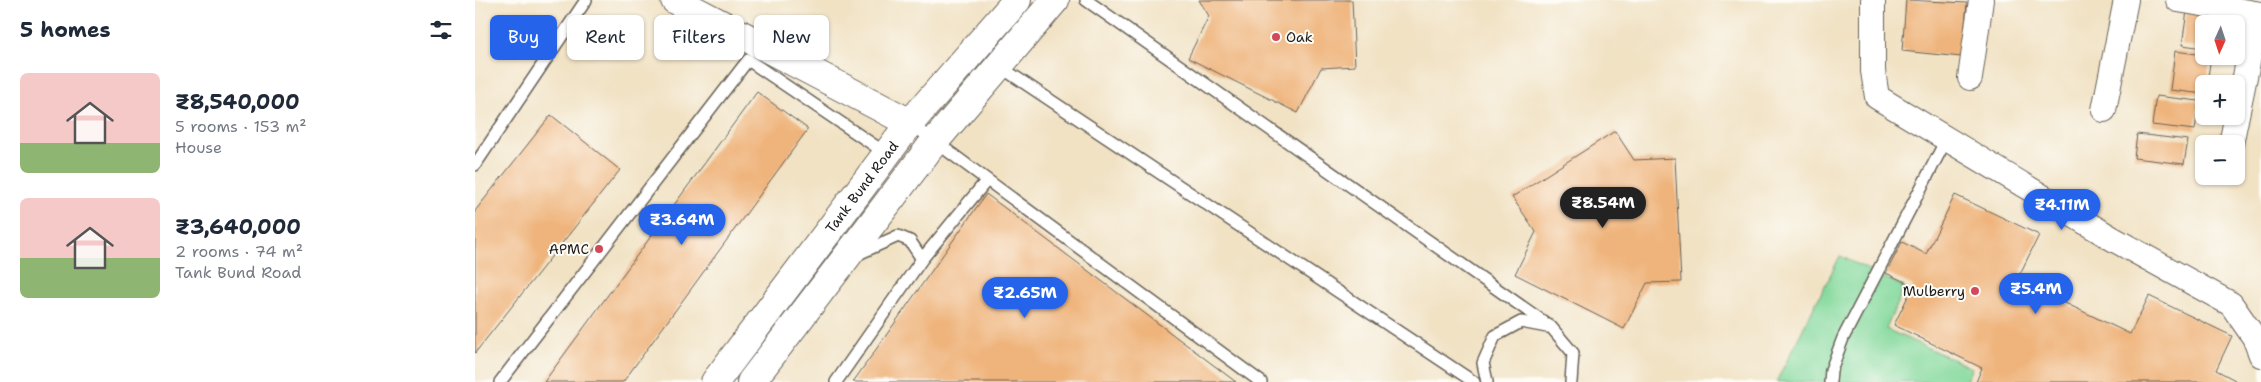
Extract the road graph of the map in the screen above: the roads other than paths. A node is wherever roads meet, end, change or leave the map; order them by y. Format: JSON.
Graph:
{"nodes":[{"id":1,"x":586,"y":0,"type":"edge"},
{"id":2,"x":675,"y":0,"type":"edge"},
{"id":3,"x":1017,"y":0,"type":"edge"},
{"id":4,"x":1055,"y":0,"type":"edge"},
{"id":5,"x":1085,"y":0,"type":"edge"},
{"id":6,"x":1873,"y":0,"type":"edge"},
{"id":7,"x":1981,"y":0,"type":"edge"},
{"id":8,"x":2126,"y":0,"type":"edge"},
{"id":9,"x":2177,"y":0,"type":"edge"},
{"id":10,"x":2260,"y":14,"type":"edge"},
{"id":11,"x":999,"y":66,"type":"junction"},
{"id":12,"x":1970,"y":78,"type":"dead end"},
{"id":13,"x":2105,"y":110,"type":"dead end"},
{"id":14,"x":910,"y":123,"type":"junction"},
{"id":15,"x":2233,"y":135,"type":"edge"},
{"id":16,"x":1946,"y":140,"type":"junction"},
{"id":17,"x":935,"y":141,"type":"junction"},
{"id":18,"x":887,"y":154,"type":"junction"},
{"id":19,"x":475,"y":165,"type":"edge"},
{"id":20,"x":987,"y":180,"type":"junction"},
{"id":21,"x":922,"y":260,"type":"junction"},
{"id":22,"x":841,"y":263,"type":"junction"},
{"id":23,"x":1551,"y":327,"type":"junction"},
{"id":24,"x":2261,"y":355,"type":"edge"},
{"id":25,"x":499,"y":382,"type":"edge"},
{"id":26,"x":715,"y":382,"type":"edge"},
{"id":27,"x":751,"y":382,"type":"edge"},
{"id":28,"x":836,"y":382,"type":"edge"},
{"id":29,"x":1261,"y":382,"type":"edge"},
{"id":30,"x":1475,"y":382,"type":"edge"},
{"id":31,"x":1487,"y":382,"type":"edge"},
{"id":32,"x":1571,"y":382,"type":"edge"},
{"id":33,"x":1830,"y":382,"type":"edge"}],
"edges":[{"from":1,"to":19,"type":"lane"},
{"from":2,"to":14,"type":"main road"},
{"from":3,"to":14,"type":"main road","name":"Tank Bund Road"},
{"from":4,"to":11,"type":"main road"},
{"from":5,"to":23,"type":"lane"},
{"from":6,"to":16,"type":"street"},
{"from":7,"to":12,"type":"street"},
{"from":8,"to":13,"type":"street"},
{"from":9,"to":10,"type":"street"},
{"from":10,"to":15,"type":"street"},
{"from":11,"to":17,"type":"main road"},
{"from":11,"to":30,"type":"lane"},
{"from":14,"to":17,"type":"lane"},
{"from":14,"to":18,"type":"main road","name":"Tank Bund Road"},
{"from":16,"to":24,"type":"street"},
{"from":16,"to":33,"type":"lane"},
{"from":17,"to":20,"type":"lane"},
{"from":17,"to":22,"type":"main road"},
{"from":18,"to":25,"type":"lane"},
{"from":18,"to":26,"type":"main road","name":"Tank Bund Road"},
{"from":20,"to":21,"type":"lane"},
{"from":20,"to":29,"type":"lane"},
{"from":21,"to":22,"type":"lane"},
{"from":21,"to":28,"type":"lane"},
{"from":22,"to":27,"type":"main road"},
{"from":23,"to":31,"type":"lane"},
{"from":23,"to":32,"type":"lane"}]}
